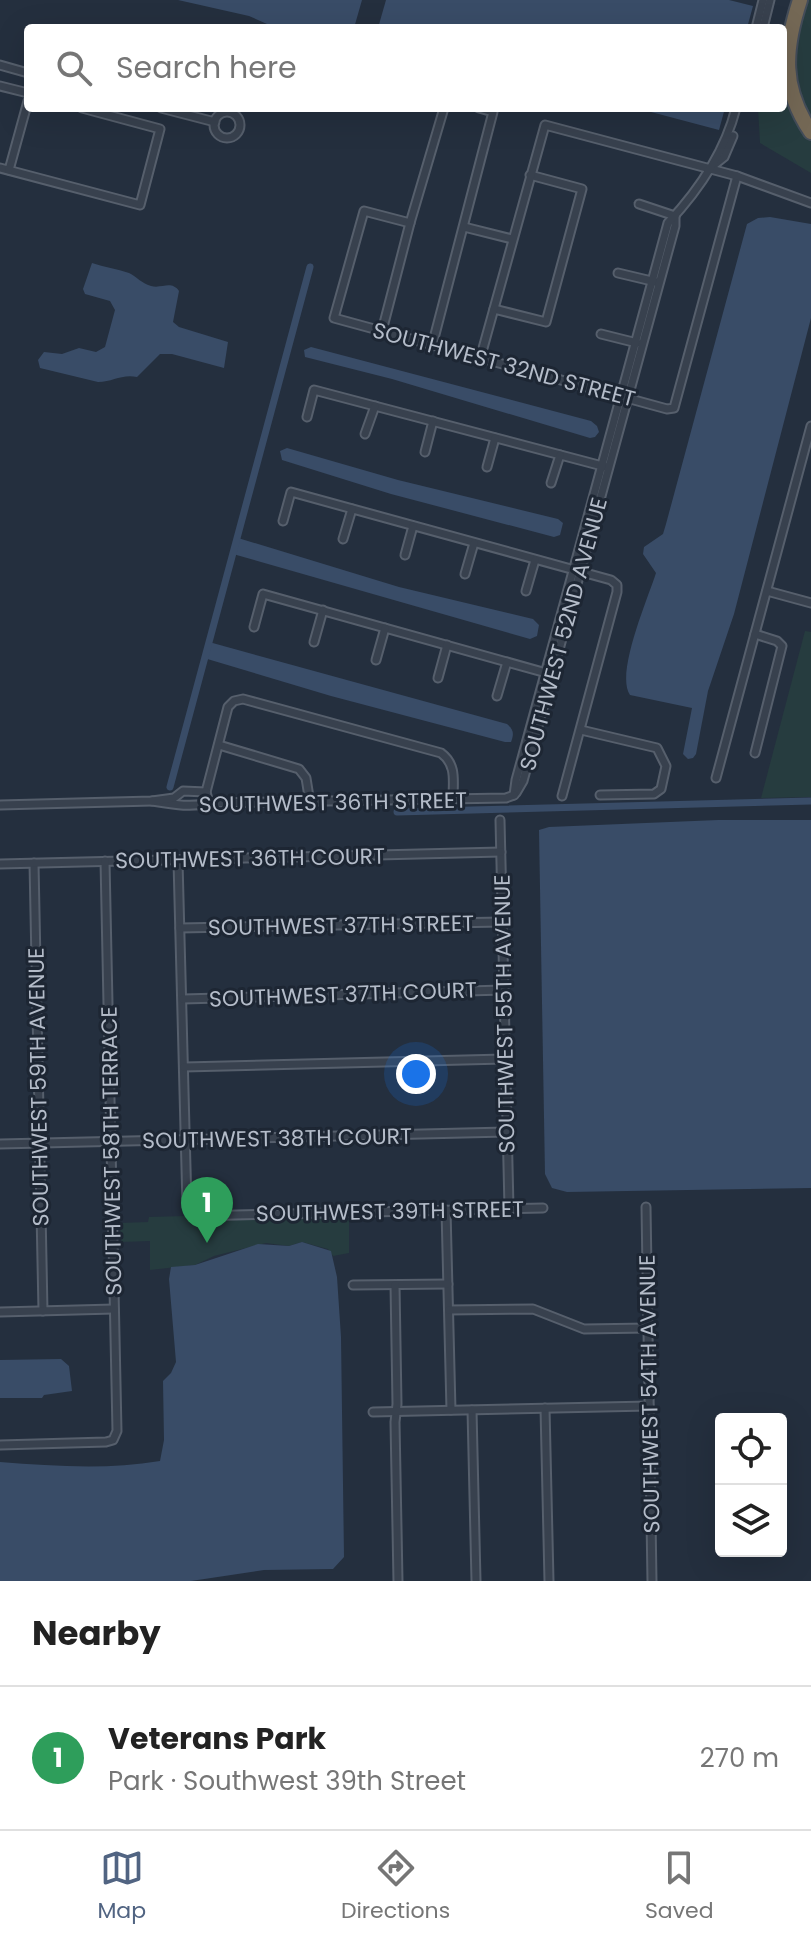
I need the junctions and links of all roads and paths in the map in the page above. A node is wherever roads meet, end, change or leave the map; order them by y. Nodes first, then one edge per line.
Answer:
1 (763, 0) edge
2 (770, 0) edge
3 (800, 0) edge
4 (757, 24) edge
5 (764, 24) edge
6 (0, 65) edge
7 (24, 72) edge
8 (0, 86) edge
9 (24, 92) edge
10 (24, 112) edge
11 (97, 112) edge
12 (176, 112) edge
13 (443, 112) edge
14 (493, 112) edge
15 (736, 112) edge
16 (737, 112) edge
17 (215, 122) dead end
18 (811, 132) edge
19 (4, 169) edge
20 (709, 169) junction
21 (530, 175) junction
22 (737, 176) junction
23 (811, 203) edge
24 (639, 204) dead end
25 (675, 216) junction
26 (410, 223) junction
27 (464, 227) junction
28 (512, 239) junction
29 (618, 273) dead end
30 (655, 282) junction
31 (494, 309) junction
32 (382, 331) junction
33 (601, 334) dead end
34 (638, 344) junction
35 (432, 346) junction
36 (480, 359) junction
37 (624, 397) junction
38 (375, 406) junction
39 (307, 417) dead end
40 (433, 421) junction
41 (811, 426) edge
42 (365, 434) dead end
43 (495, 438) junction
44 (425, 452) dead end
45 (560, 455) junction
46 (487, 467) dead end
47 (605, 467) junction
48 (551, 483) dead end
49 (352, 509) junction
50 (283, 521) dead end
51 (413, 526) junction
52 (343, 539) dead end
53 (474, 543) junction
54 (405, 555) dead end
55 (535, 560) junction
56 (576, 571) junction
57 (465, 574) dead end
58 (526, 591) dead end
59 (767, 591) junction
60 (811, 603) edge
61 (323, 610) junction
62 (254, 627) dead end
63 (385, 628) junction
64 (755, 634) junction
65 (314, 642) dead end
66 (447, 645) junction
67 (376, 660) dead end
68 (507, 662) junction
69 (549, 673) junction
70 (438, 678) dead end
71 (497, 696) dead end
72 (581, 730) junction
73 (219, 745) junction
74 (755, 753) dead end
75 (716, 778) dead end
76 (197, 791) junction
77 (206, 792) junction
78 (514, 795) joint
79 (600, 795) dead end
80 (562, 796) dead end
81 (453, 799) junction
82 (152, 801) junction
83 (209, 803) junction
84 (310, 803) junction
85 (187, 804) junction
86 (0, 805) edge
87 (500, 820) dead end
88 (501, 852) junction
89 (105, 861) junction
90 (178, 861) junction
91 (34, 863) junction
92 (0, 864) edge
93 (502, 922) junction
94 (180, 928) junction
95 (503, 990) junction
96 (183, 999) junction
97 (504, 1059) junction
98 (184, 1067) junction
99 (506, 1132) junction
100 (111, 1142) junction
101 (185, 1142) junction
102 (0, 1144) edge
103 (39, 1144) junction
104 (646, 1207) dead end
105 (509, 1208) junction
106 (543, 1208) dead end
107 (446, 1210) junction
108 (448, 1284) junction
109 (353, 1285) dead end
110 (395, 1285) junction
111 (114, 1309) junction
112 (449, 1310) junction
113 (43, 1311) junction
114 (0, 1312) edge
115 (647, 1328) junction
116 (649, 1406) junction
117 (545, 1408) junction
118 (451, 1410) junction
119 (472, 1410) junction
120 (396, 1411) junction
121 (373, 1412) dead end
122 (0, 1445) edge
123 (398, 1581) edge
124 (476, 1581) edge
125 (549, 1581) edge
126 (652, 1581) edge

1 - 4 street
2 - 5 street
3 - 18 highway
6 - 7 street
8 - 9 street
10 - 19 street
11 - 19 street
12 - 17 street
13 - 26 street
14 - 27 street
15 - 20 street
16 - 20 street
20 - 21 street
20 - 22 street
20 - 25 street, SOUTHWEST 52ND AVENUE
21 - 28 street
21 - 31 street
22 - 23 street
22 - 37 street, SOUTHWEST 32ND STREET
24 - 25 street
25 - 30 street, SOUTHWEST 52ND AVENUE
26 - 32 street
26 - 32 street, SOUTHWEST 32ND STREET
27 - 28 street
27 - 35 street
28 - 31 street
29 - 30 street
30 - 34 street, SOUTHWEST 52ND AVENUE
31 - 36 street
32 - 35 street, SOUTHWEST 32ND STREET
33 - 34 street
34 - 37 street, SOUTHWEST 52ND AVENUE
35 - 36 street, SOUTHWEST 32ND STREET
36 - 37 street, SOUTHWEST 32ND STREET
37 - 47 street, SOUTHWEST 52ND AVENUE
38 - 39 street
38 - 40 street
38 - 42 street
40 - 43 street
40 - 44 street
41 - 59 street
43 - 45 street
43 - 46 street
45 - 47 street
45 - 48 street
47 - 56 street, SOUTHWEST 52ND AVENUE
49 - 50 street
49 - 51 street
49 - 52 street
51 - 53 street
51 - 54 street
53 - 55 street
53 - 57 street
55 - 56 street
55 - 58 street
56 - 69 street, SOUTHWEST 52ND AVENUE
56 - 72 street
59 - 60 street
59 - 64 street
61 - 62 street
61 - 63 street
61 - 65 street
63 - 66 street
63 - 67 street
64 - 74 street
64 - 75 street
66 - 68 street
66 - 70 street
68 - 69 street
68 - 71 street
69 - 78 street, SOUTHWEST 52ND AVENUE
72 - 79 street
72 - 80 street
73 - 77 street
73 - 81 street
73 - 84 street
76 - 77 street, SOUTHWEST 36TH STREET
76 - 82 street, SOUTHWEST 36TH STREET
76 - 85 street
77 - 83 street
78 - 81 street, SOUTHWEST 36TH STREET
81 - 84 street, SOUTHWEST 36TH STREET
82 - 85 street, SOUTHWEST 36TH STREET
82 - 86 street, SOUTHWEST 36TH STREET
83 - 84 street, SOUTHWEST 36TH STREET
83 - 85 street, SOUTHWEST 36TH STREET
87 - 88 street, SOUTHWEST 55TH AVENUE
88 - 90 street, SOUTHWEST 36TH COURT
88 - 93 street, SOUTHWEST 55TH AVENUE
89 - 90 street, SOUTHWEST 36TH COURT
89 - 91 street, SOUTHWEST 36TH COURT
89 - 100 street, SOUTHWEST 58TH TERRACE
90 - 94 street
91 - 92 street, SOUTHWEST 36TH COURT
91 - 103 street, SOUTHWEST 59TH AVENUE
93 - 94 street, SOUTHWEST 37TH STREET
93 - 95 street, SOUTHWEST 55TH AVENUE
94 - 96 street
95 - 96 street, SOUTHWEST 37TH COURT
95 - 97 street, SOUTHWEST 55TH AVENUE
96 - 98 street
97 - 98 street
97 - 99 street, SOUTHWEST 55TH AVENUE
98 - 101 street
99 - 101 street, SOUTHWEST 38TH COURT
99 - 105 street, SOUTHWEST 55TH AVENUE
100 - 101 street, SOUTHWEST 38TH COURT
100 - 103 street, SOUTHWEST 38TH COURT
100 - 111 street, SOUTHWEST 58TH TERRACE
101 - 107 street, SOUTHWEST 39TH STREET
102 - 103 street, SOUTHWEST 38TH COURT
103 - 113 street, SOUTHWEST 59TH AVENUE
104 - 115 street, SOUTHWEST 54TH AVENUE
105 - 106 street, SOUTHWEST 39TH STREET
105 - 107 street, SOUTHWEST 39TH STREET
107 - 108 street
108 - 110 street
108 - 112 street
109 - 110 street
110 - 120 street
111 - 113 street
111 - 122 street, SOUTHWEST 58TH TERRACE
112 - 115 street
112 - 118 street
113 - 114 street
115 - 116 street, SOUTHWEST 54TH AVENUE
116 - 117 street
116 - 126 street, SOUTHWEST 54TH AVENUE
117 - 119 street
117 - 125 street
118 - 119 street
118 - 120 street
119 - 124 street
120 - 121 street
120 - 123 street

